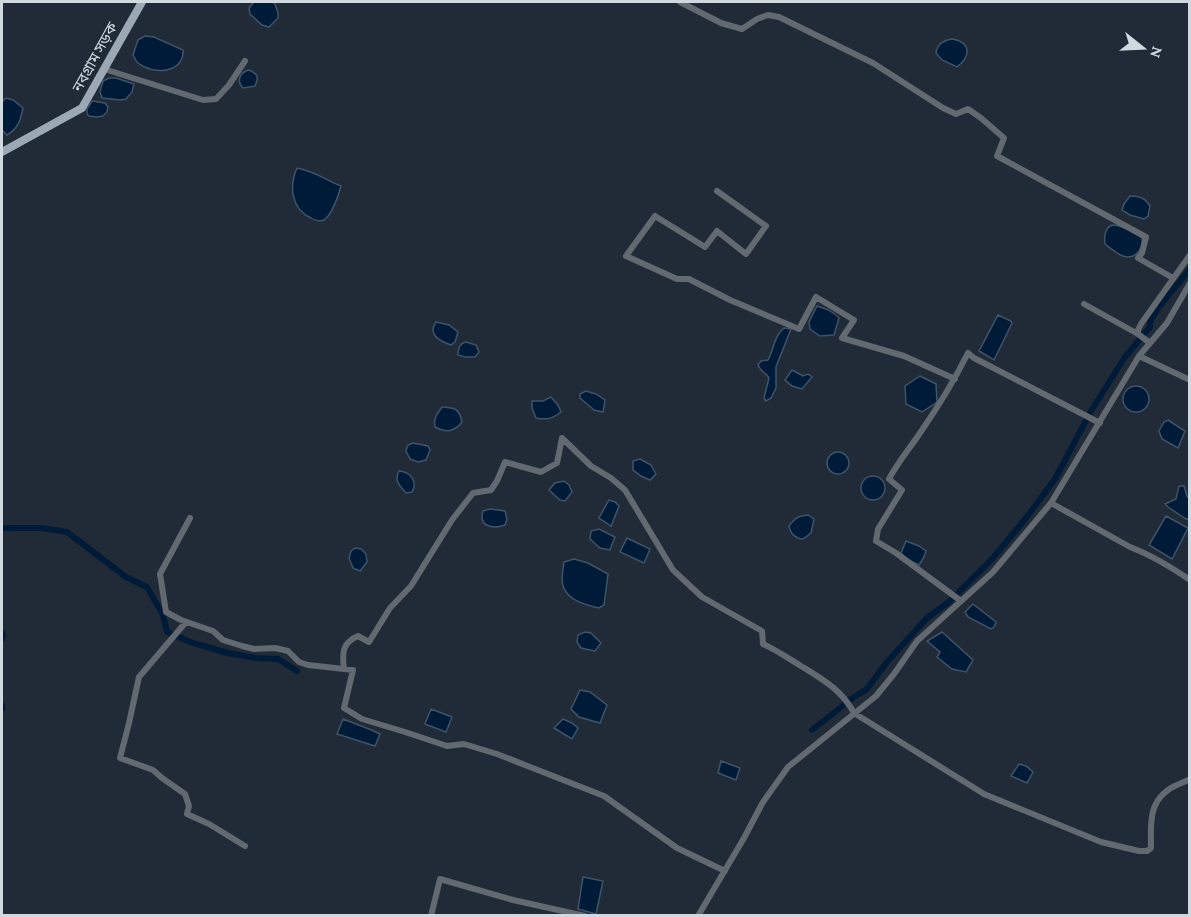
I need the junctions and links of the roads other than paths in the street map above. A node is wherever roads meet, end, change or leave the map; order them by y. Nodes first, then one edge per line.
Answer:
1 (142, 2) edge
2 (680, 2) edge
3 (245, 61) dead end
4 (104, 69) junction
5 (2, 152) edge
6 (717, 191) dead end
7 (1190, 255) edge
8 (1173, 278) junction
9 (1190, 283) edge
10 (1084, 304) dead end
11 (1138, 334) junction
12 (1149, 342) junction
13 (1139, 356) junction
14 (955, 379) junction
15 (1190, 380) edge
16 (1100, 423) junction
17 (1051, 503) junction
18 (190, 518) dead end
19 (1190, 580) edge
20 (960, 601) junction
21 (186, 622) junction
22 (344, 669) junction
23 (854, 713) junction
24 (1190, 779) edge
25 (245, 846) dead end
26 (724, 871) junction
27 (431, 915) edge
28 (585, 915) edge
29 (698, 915) edge

1 - 4 main road, নবগ্রাম সড়ক
2 - 8 street
3 - 4 street
4 - 5 main road, নবগ্রাম সড়ক
6 - 14 street
7 - 8 street
8 - 11 street
9 - 12 street
10 - 11 street
11 - 12 street
12 - 13 street
13 - 15 street
13 - 16 street
14 - 16 street
14 - 20 street
16 - 17 street
17 - 19 street
17 - 20 street
18 - 21 street
20 - 23 street
21 - 22 street
21 - 25 street
22 - 23 street
22 - 26 street
23 - 24 street
23 - 26 street
26 - 29 street
27 - 28 street

